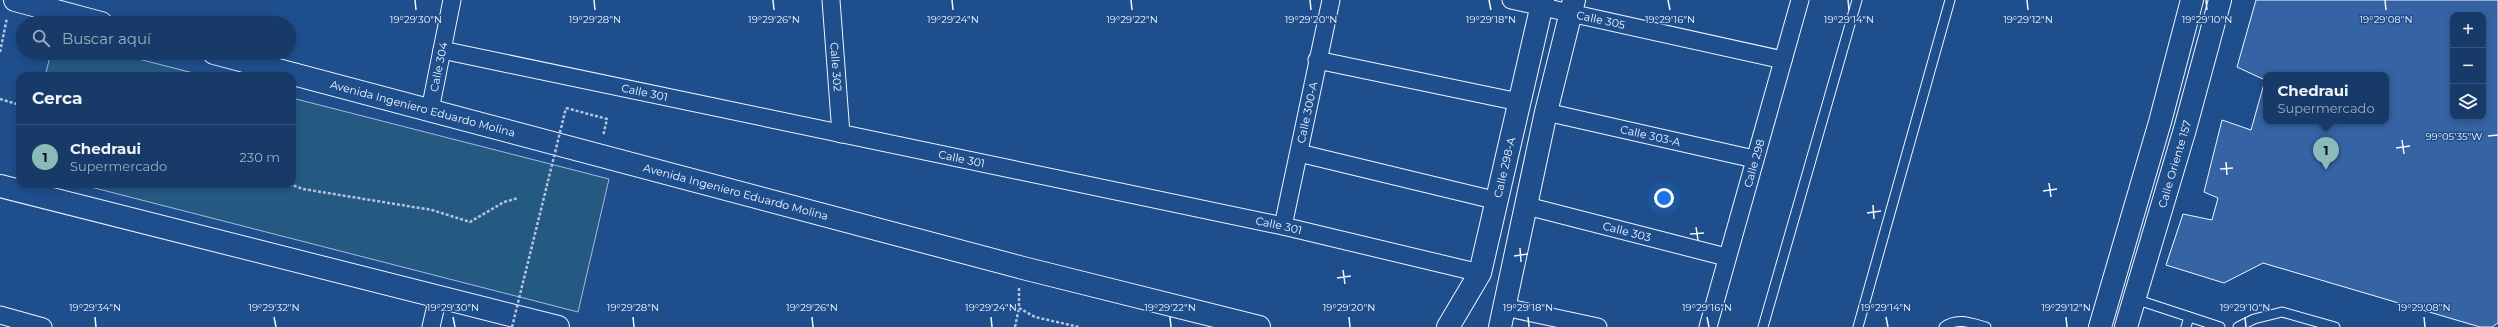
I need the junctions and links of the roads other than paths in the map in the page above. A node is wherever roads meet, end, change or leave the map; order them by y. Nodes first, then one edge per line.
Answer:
1 (452, 0) edge
2 (831, 0) edge
3 (1331, 0) edge
4 (1511, 0) edge
5 (1800, 0) edge
6 (1857, 0) edge
7 (1950, 0) edge
8 (2192, 0) edge
9 (2220, 0) edge
10 (1542, 3) edge
11 (12, 7) edge
12 (1572, 7) edge
13 (62, 16) edge
14 (442, 50) junction
15 (241, 60) edge
16 (1317, 60) junction
17 (1783, 60) junction
18 (286, 72) edge
19 (296, 75) edge
20 (1519, 102) junction
21 (430, 110) junction
22 (1546, 112) junction
23 (2160, 122) junction
24 (2185, 129) junction
25 (841, 134) junction
26 (1299, 153) junction
27 (1754, 159) junction
28 (0, 186) edge
29 (1498, 201) junction
30 (1527, 206) junction
31 (1283, 226) junction
32 (1726, 257) junction
33 (1480, 272) junction
34 (438, 297) junction
35 (2135, 299) junction
36 (0, 315) edge
37 (1502, 317) edge
38 (2189, 317) junction
39 (43, 327) edge
40 (431, 327) edge
41 (558, 327) edge
42 (1259, 327) edge
43 (1448, 327) edge
44 (1598, 327) edge
45 (1708, 327) edge
46 (1763, 327) edge
47 (1858, 327) edge
48 (1944, 327) edge
49 (1986, 327) edge
50 (2100, 327) edge
51 (2126, 327) edge
52 (2186, 327) edge
53 (2220, 327) edge
54 (2238, 327) edge
55 (2335, 327) edge

1 - 14 street, Calle 304
2 - 25 street, Calle 302
3 - 16 street, Calle 300-A
4 - 10 street, Calle 305
5 - 17 street, Calle 298
6 - 46 lane
7 - 47 lane
8 - 23 main road
9 - 24 main road, Calle Oriente 157
10 - 12 street, Calle 305
10 - 20 main road, Calle 298-A
11 - 13 main road
12 - 17 street, Calle 305
12 - 22 main road
14 - 21 street, Calle 304
14 - 25 street, Calle 301
15 - 18 main road, Avenida Ingeniero Eduardo Molina
16 - 20 street
16 - 26 street, Calle 300-A
17 - 27 street, Calle 298
19 - 21 main road, Avenida Ingeniero Eduardo Molina
20 - 29 main road, Calle 298-A
21 - 42 main road, Avenida Ingeniero Eduardo Molina
22 - 27 street, Calle 303-A
22 - 30 main road
23 - 24 main road
23 - 50 main road
24 - 35 main road, Calle Oriente 157
25 - 31 street, Calle 301
26 - 29 street
26 - 31 street, Calle 300-A
27 - 32 street, Calle 298
28 - 34 main road
29 - 33 main road, Calle 298-A
30 - 32 street, Calle 303
30 - 37 main road
31 - 33 street, Calle 301
32 - 45 street, Calle 298
33 - 43 main road, Calle 298-A
34 - 40 street
34 - 41 main road
35 - 38 lane
35 - 51 main road, Calle Oriente 157
36 - 39 street
37 - 44 street
38 - 52 lane
38 - 53 lane
48 - 49 lane
54 - 55 lane

